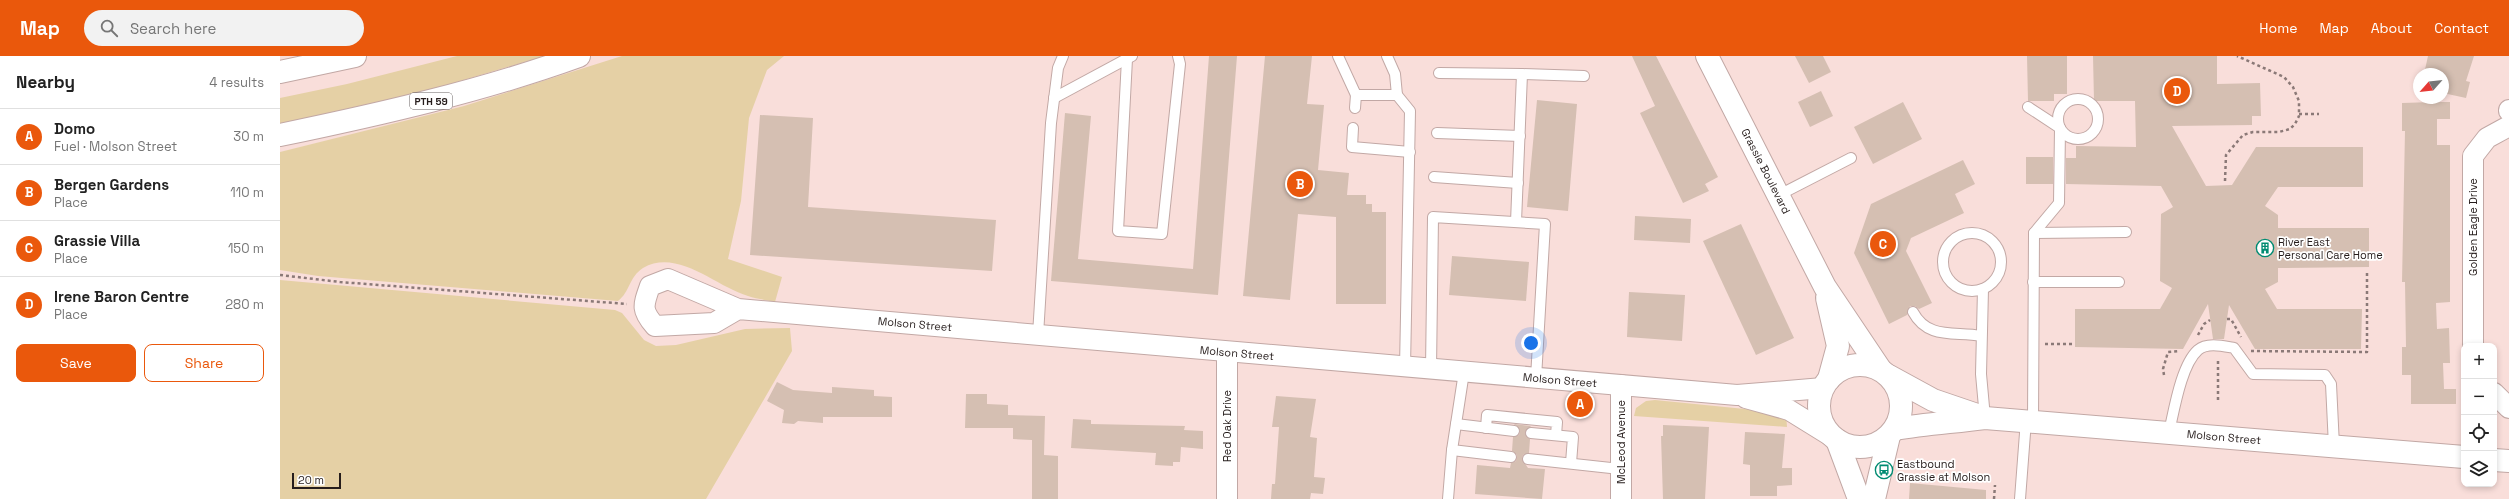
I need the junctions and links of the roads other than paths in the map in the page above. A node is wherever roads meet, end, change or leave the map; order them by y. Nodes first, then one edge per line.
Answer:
1 (355, 56) edge
2 (579, 56) edge
3 (1063, 56) edge
4 (1178, 56) edge
5 (1338, 56) edge
6 (1387, 56) edge
7 (1707, 56) edge
8 (1130, 57) edge
9 (280, 72) edge
10 (1440, 73) dead end
11 (1522, 74) junction
12 (1584, 76) dead end
13 (1356, 95) junction
14 (1397, 95) junction
15 (1054, 98) junction
16 (2028, 107) dead end
17 (1355, 108) dead end
18 (2509, 126) edge
19 (1353, 128) dead end
20 (1437, 133) dead end
21 (280, 135) edge
22 (1520, 136) junction
23 (1410, 152) junction
24 (1851, 158) dead end
25 (1434, 177) dead end
26 (1518, 183) junction
27 (1779, 195) junction
28 (1516, 222) junction
29 (2126, 232) dead end
30 (2034, 233) junction
31 (2033, 282) junction
32 (2119, 282) dead end
33 (1825, 287) junction
34 (1983, 289) junction
35 (738, 309) junction
36 (1913, 312) dead end
37 (1038, 335) junction
38 (1981, 336) junction
39 (2473, 343) edge
40 (1226, 352) junction
41 (1405, 367) junction
42 (1431, 369) junction
43 (1464, 372) junction
44 (1884, 372) junction
45 (1536, 378) junction
46 (1826, 383) junction
47 (1621, 385) junction
48 (1737, 395) junction
49 (2497, 396) edge
50 (2509, 408) edge
51 (1985, 418) junction
52 (2029, 421) junction
53 (1456, 424) junction
54 (1486, 428) junction
55 (1514, 431) dead end
56 (2169, 432) junction
57 (1531, 433) dead end
58 (1892, 433) junction
59 (1556, 435) junction
60 (1834, 438) junction
61 (2334, 446) junction
62 (1452, 450) junction
63 (1512, 457) dead end
64 (2461, 457) edge
65 (1528, 459) dead end
66 (2497, 460) edge
67 (2509, 461) edge
68 (1571, 463) junction
69 (1620, 469) junction
70 (1227, 499) edge
71 (1448, 499) edge
72 (1621, 499) edge
73 (1859, 499) edge
74 (1874, 499) edge
75 (2020, 499) edge

1 - 9 street
2 - 21 street, PTH 59
3 - 15 lane
4 - 8 lane
5 - 13 lane
6 - 14 lane
7 - 27 street, Grassie Boulevard
8 - 15 lane
10 - 11 lane
11 - 12 lane
11 - 22 lane
13 - 14 lane
13 - 17 lane
14 - 23 lane
15 - 37 lane
16 - 30 lane
18 - 39 street, Golden Eagle Drive
19 - 23 lane
20 - 22 lane
22 - 26 lane
23 - 41 lane
24 - 27 lane
25 - 26 lane
26 - 28 lane
27 - 33 street, Grassie Boulevard
28 - 42 lane
28 - 45 lane
29 - 30 lane
30 - 31 lane
31 - 32 lane
31 - 52 lane
33 - 44 street, Grassie Boulevard
33 - 46 street, Grassie Boulevard
34 - 34 lane
34 - 38 lane
35 - 35 street, Molson Street
35 - 37 street, Molson Street
36 - 38 lane
37 - 40 street, Molson Street
38 - 51 lane
40 - 41 street, Molson Street
40 - 70 street, Red Oak Drive
41 - 42 street, Molson Street
42 - 43 street, Molson Street
43 - 45 street, Molson Street
43 - 53 lane
44 - 46 street
44 - 51 street, Molson Street
44 - 58 street
45 - 47 street, Molson Street
46 - 48 street, Molson Street
46 - 60 street
47 - 48 street, Molson Street
47 - 69 street, McLeod Avenue
48 - 60 street, Molson Street
49 - 50 street
51 - 52 street, Molson Street
51 - 58 street, Molson Street
52 - 56 street, Molson Street
52 - 75 lane
53 - 54 lane
53 - 62 lane
54 - 55 lane
54 - 59 lane
56 - 61 street, Molson Street
56 - 61 lane
57 - 59 lane
58 - 60 street
58 - 74 street
59 - 68 lane
60 - 73 street
61 - 64 street, Molson Street
62 - 63 lane
62 - 71 lane
65 - 68 lane
66 - 67 street
68 - 69 lane
69 - 72 street, McLeod Avenue

